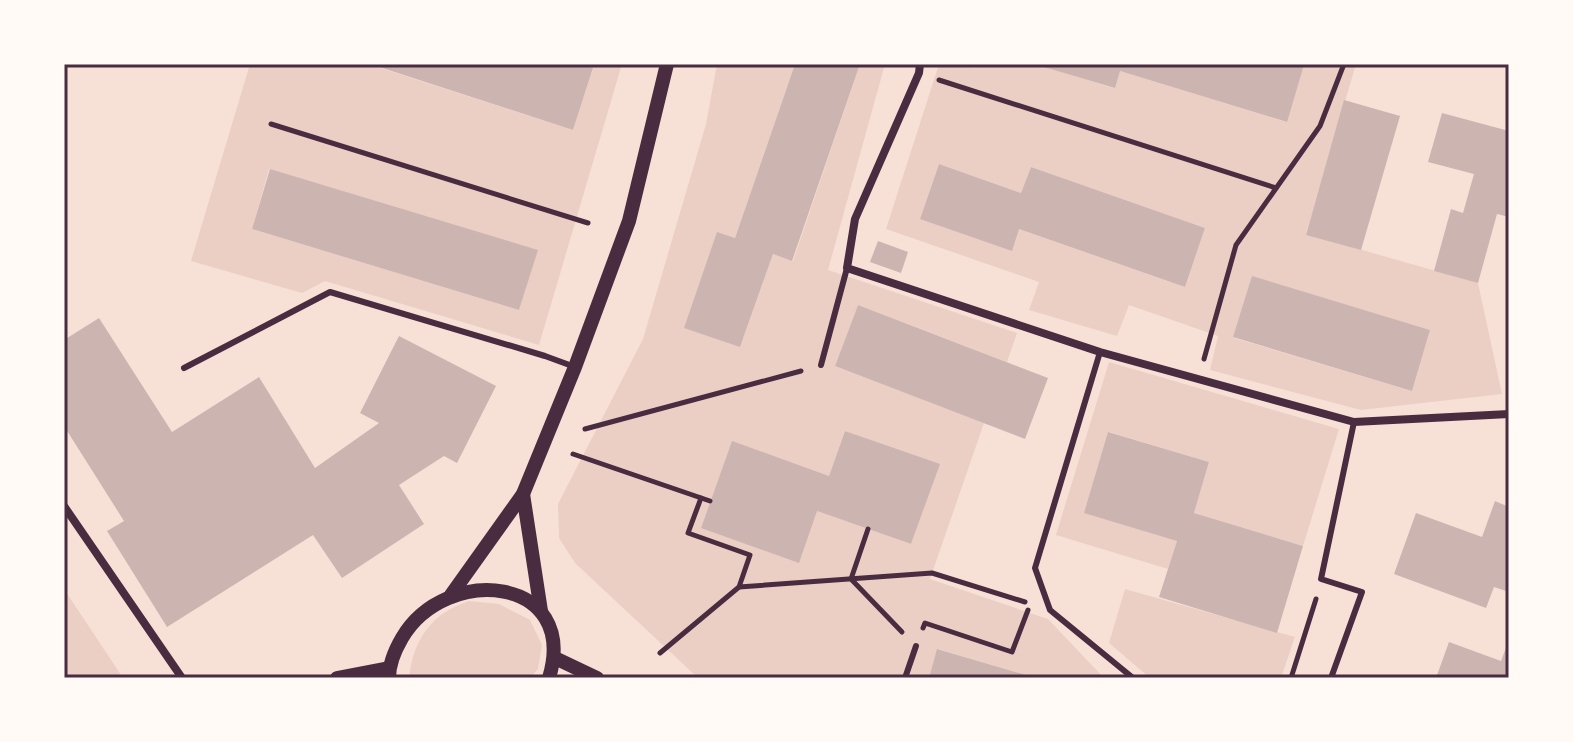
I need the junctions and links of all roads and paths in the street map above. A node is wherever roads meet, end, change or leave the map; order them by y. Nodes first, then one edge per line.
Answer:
1 (667, 64) edge
2 (1344, 64) edge
3 (920, 69) edge
4 (271, 124) dead end
5 (1276, 188) junction
6 (588, 223) dead end
7 (847, 268) junction
8 (1100, 352) junction
9 (821, 365) joint
10 (575, 367) junction
11 (184, 368) dead end
12 (1199, 377) junction
13 (1509, 414) edge
14 (1354, 422) junction
15 (585, 429) dead end
16 (573, 454) dead end
17 (523, 494) junction
18 (701, 498) junction
19 (710, 501) dead end
20 (64, 506) edge
21 (868, 529) dead end
22 (851, 579) junction
23 (1321, 579) junction
24 (739, 587) junction
25 (451, 595) junction
26 (541, 611) junction
27 (916, 646) junction
28 (660, 653) dead end
29 (555, 658) junction
30 (389, 673) edge
31 (182, 678) edge
32 (337, 678) edge
33 (549, 678) edge
34 (597, 678) edge
35 (905, 678) edge
36 (1133, 678) edge
37 (1291, 678) edge
38 (1331, 678) edge

1 - 10 street
2 - 5 path
3 - 5 path
3 - 7 street
4 - 6 path
5 - 12 path
7 - 8 street
7 - 9 lane
8 - 12 street
8 - 36 lane
9 - 15 path
10 - 11 lane
10 - 17 street
12 - 14 street
13 - 14 street
14 - 23 lane
16 - 18 path
17 - 25 street
17 - 26 street
18 - 19 path
18 - 24 path
20 - 31 street
21 - 22 path
22 - 24 path
22 - 27 path
22 - 27 path
23 - 37 path
23 - 38 lane
24 - 28 path
25 - 26 street
25 - 30 street
26 - 29 street
27 - 35 lane
29 - 33 street
29 - 34 street
30 - 32 street

